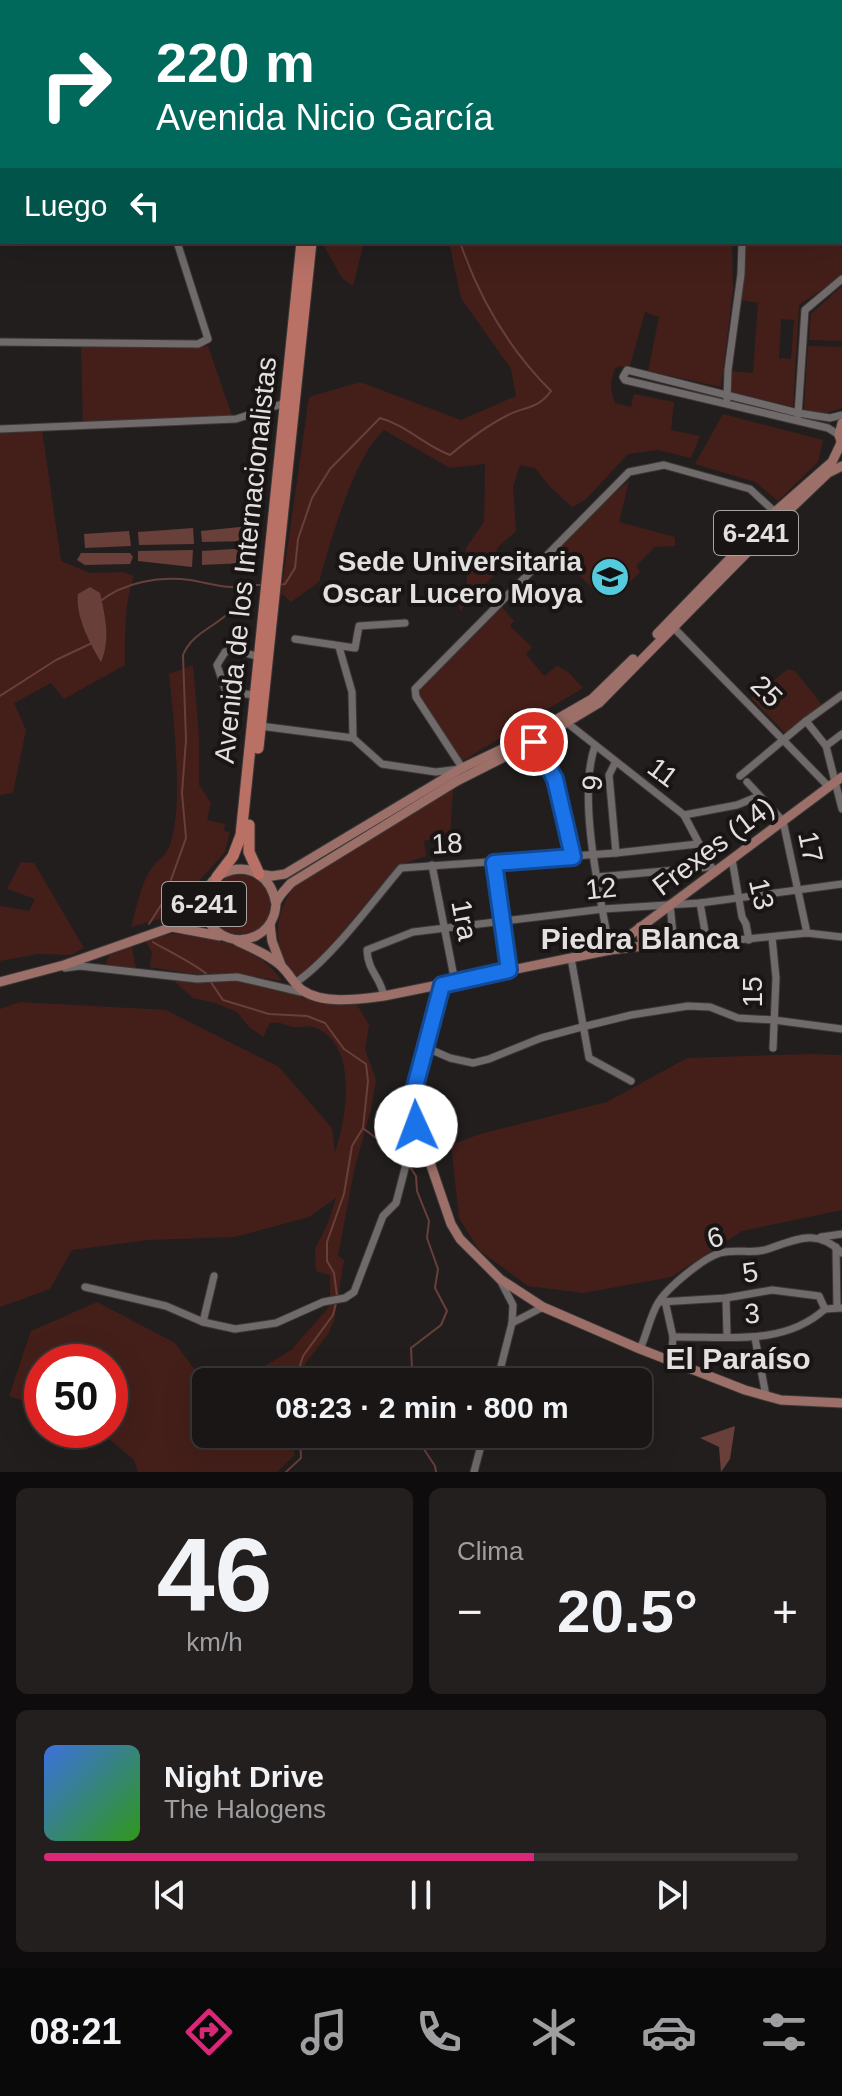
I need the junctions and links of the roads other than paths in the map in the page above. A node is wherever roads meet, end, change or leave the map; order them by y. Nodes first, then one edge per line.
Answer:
1 (178, 244) edge
2 (302, 244) edge
3 (311, 244) edge
4 (742, 244) edge
5 (842, 279) edge
6 (0, 342) edge
7 (727, 395) junction
8 (289, 401) junction
9 (726, 405) junction
10 (842, 415) edge
11 (798, 417) junction
12 (842, 423) edge
13 (0, 429) edge
14 (841, 441) edge
15 (842, 466) edge
16 (778, 515) junction
17 (270, 608) junction
18 (405, 623) dead end
19 (671, 625) junction
20 (295, 639) dead end
21 (339, 647) junction
22 (260, 657) junction
23 (256, 695) junction
24 (842, 695) edge
25 (806, 721) junction
26 (566, 722) junction
27 (257, 725) junction
28 (842, 734) edge
29 (353, 738) junction
30 (783, 739) junction
31 (534, 742) junction
32 (595, 746) junction
33 (826, 746) junction
34 (615, 763) junction
35 (462, 768) junction
36 (474, 771) junction
37 (836, 782) edge
38 (759, 796) junction
39 (842, 809) edge
40 (684, 815) junction
41 (783, 821) junction
42 (698, 844) junction
43 (616, 853) junction
44 (594, 855) junction
45 (573, 857) junction
46 (732, 859) junction
47 (494, 863) junction
48 (432, 865) junction
49 (712, 869) junction
50 (259, 874) junction
51 (217, 877) junction
52 (597, 877) junction
53 (842, 884) edge
54 (798, 889) junction
55 (206, 893) junction
56 (739, 898) junction
57 (700, 903) junction
58 (276, 904) junction
59 (670, 904) junction
60 (603, 909) junction
61 (503, 921) junction
62 (270, 924) junction
63 (172, 927) junction
64 (640, 927) junction
65 (444, 928) junction
66 (807, 933) junction
67 (227, 937) junction
68 (772, 937) junction
69 (842, 937) edge
70 (749, 940) junction
71 (707, 943) junction
72 (674, 945) junction
73 (643, 946) junction
74 (610, 950) junction
75 (571, 958) junction
76 (281, 965) junction
77 (54, 968) junction
78 (509, 970) junction
79 (0, 982) edge
80 (455, 982) junction
81 (295, 983) junction
82 (442, 985) junction
83 (424, 989) junction
84 (306, 993) junction
85 (384, 996) junction
86 (435, 1009) junction
87 (774, 1020) junction
88 (582, 1027) junction
89 (842, 1029) edge
90 (425, 1047) junction
91 (773, 1048) dead end
92 (635, 1082) dead end
93 (416, 1126) junction
94 (842, 1234) edge
95 (821, 1237) junction
96 (839, 1250) edge
97 (214, 1276) dead end
98 (500, 1279) junction
99 (85, 1287) dead end
100 (726, 1298) junction
101 (662, 1302) junction
102 (543, 1307) junction
103 (840, 1308) edge
104 (825, 1309) junction
105 (203, 1322) junction
106 (512, 1323) junction
107 (727, 1336) junction
108 (673, 1337) junction
109 (755, 1338) junction
110 (640, 1349) junction
111 (671, 1361) junction
112 (501, 1368) edge
113 (766, 1396) junction
114 (842, 1403) edge
115 (480, 1448) edge
116 (474, 1472) edge

1 - 6 street
2 - 8 highway, Avenida de los Internacionalistas
3 - 8 highway, Avenida de los Internacionalistas
4 - 7 street
5 - 11 street
7 - 9 street
7 - 9 street
7 - 11 street
8 - 13 street
8 - 17 highway, Avenida de los Internacionalistas
9 - 11 street
10 - 11 street
11 - 14 street
12 - 14 main road
14 - 16 main road, 6-241
15 - 16 main road, 6-241
16 - 19 main road, 6-241
16 - 35 street
17 - 22 highway, Avenida de los Internacionalistas
17 - 27 highway, Avenida de los Internacionalistas
18 - 21 street
19 - 26 main road, 6-241
19 - 30 street, 25
19 - 35 main road, 6-241
20 - 21 street
21 - 29 street
22 - 23 highway, Avenida de los Internacionalistas
22 - 23 street
23 - 27 highway, Avenida de los Internacionalistas
24 - 25 street
25 - 30 street
25 - 33 street
26 - 31 main road, 6-241
26 - 32 street, 11
27 - 29 street
27 - 50 highway, Avenida de los Internacionalistas
27 - 51 highway, Avenida de los Internacionalistas
28 - 33 street
29 - 35 street
30 - 37 street, 25
30 - 38 street, 17
31 - 36 main road, 6-241
31 - 45 street
32 - 34 street, 11
32 - 44 street
33 - 37 street
34 - 40 street, 11
34 - 43 street, 9
35 - 36 street
35 - 50 main road, 6-241
36 - 58 main road, 6-241
37 - 39 street
37 - 41 main road, Frexes (14)
38 - 40 street
38 - 41 street, 17
40 - 42 street, 11
41 - 46 main road, Frexes (14)
41 - 54 street, 17
42 - 43 street, 18
42 - 49 street, 11
43 - 44 street, 18
44 - 45 street, 18
44 - 52 street
45 - 47 street, 18
46 - 49 main road, Frexes (14)
46 - 56 street, 13
47 - 48 street, 18
47 - 61 street
48 - 65 street, 1ra
48 - 81 street, 18
49 - 52 street
49 - 59 main road, Frexes (14)
50 - 51 main road, 6-241
50 - 58 main road, 6-241
51 - 55 main road, 6-241
52 - 60 street
53 - 54 street, 12
54 - 56 street, 12
54 - 66 street, 17
55 - 63 main road, 6-241
55 - 67 main road, 6-241
56 - 57 street, 12
56 - 70 street, 13
57 - 59 street, 12
57 - 71 street
58 - 62 main road, 6-241
59 - 60 street, 12
59 - 64 main road, Frexes (14)
59 - 72 street
60 - 61 street, 12
60 - 74 street
61 - 65 street, 12
61 - 78 street
62 - 67 main road, 6-241
62 - 76 main road
63 - 67 main road, 6-241
63 - 77 main road, 6-241
64 - 73 main road
64 - 74 main road, Frexes (14)
65 - 80 street, 1ra
65 - 85 street, 12
66 - 68 street
66 - 69 street
67 - 76 main road
68 - 70 street
68 - 87 street, 15
70 - 71 street
71 - 72 street
72 - 73 street
73 - 74 main road
74 - 75 main road
75 - 78 main road
75 - 88 street
76 - 81 main road
77 - 79 main road, 6-241
77 - 84 street
78 - 80 main road
80 - 82 main road
81 - 84 main road
82 - 83 main road
82 - 86 main road
83 - 85 main road
83 - 86 main road
84 - 85 main road
86 - 90 main road
87 - 88 street
87 - 89 street
87 - 91 street, 15
88 - 90 street
88 - 92 street
90 - 93 main road
93 - 98 main road
93 - 105 street
94 - 95 street, 6
95 - 96 street
95 - 101 street, 6
96 - 103 street
97 - 105 street
98 - 102 main road
98 - 106 street
99 - 105 street
100 - 101 street, 5
100 - 104 street, 5
100 - 107 street
101 - 108 street
101 - 110 street, 6
102 - 106 street
102 - 110 main road
103 - 104 street
104 - 109 street, 3
106 - 112 street
107 - 108 street, 3
107 - 109 street, 3
108 - 111 street
109 - 113 street
110 - 111 main road
111 - 113 main road
113 - 114 main road
115 - 116 street

